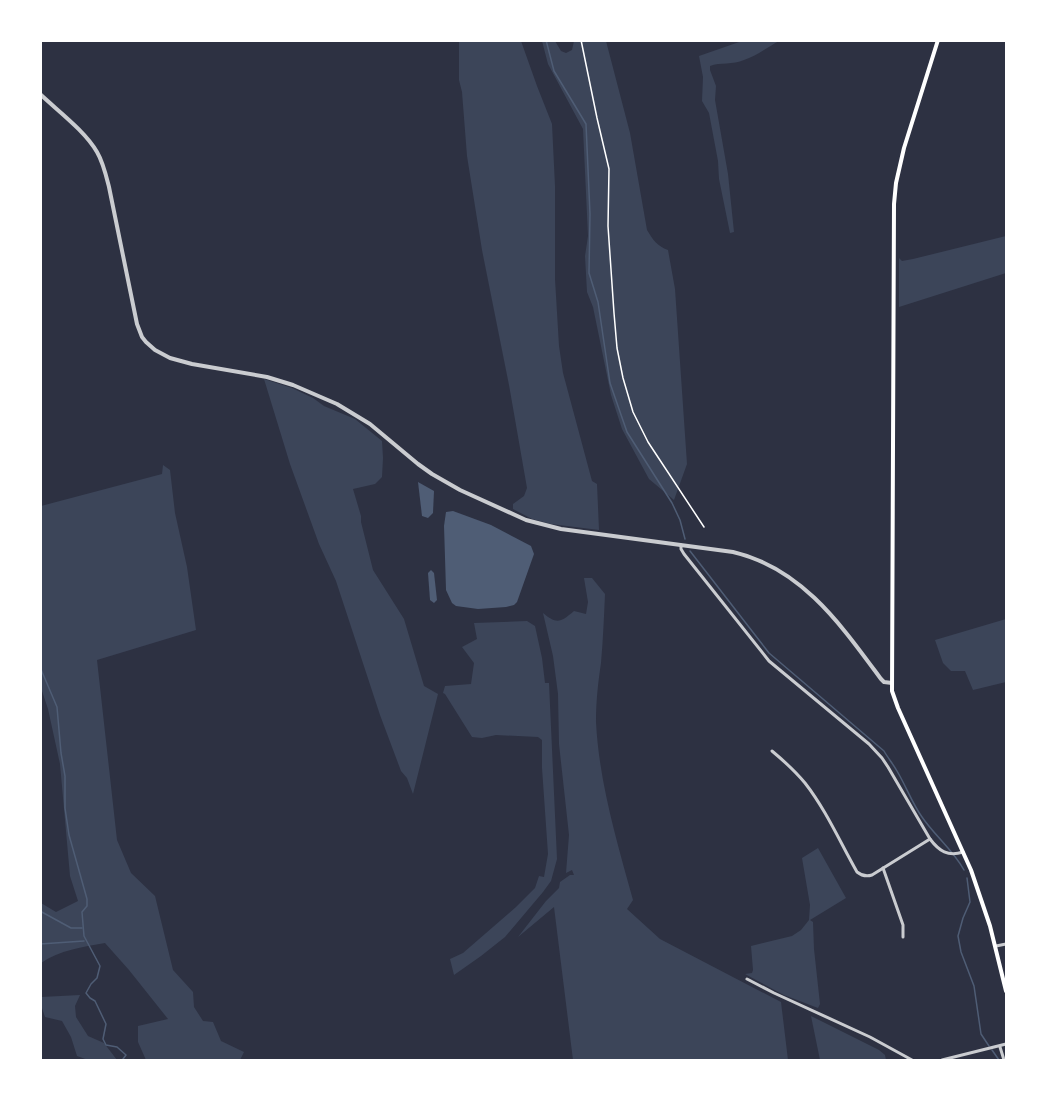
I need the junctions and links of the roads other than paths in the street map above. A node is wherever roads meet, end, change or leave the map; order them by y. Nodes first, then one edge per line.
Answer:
1 (938, 40) edge
2 (40, 94) edge
3 (681, 545) junction
4 (892, 683) junction
5 (772, 751) dead end
6 (930, 839) junction
7 (961, 853) junction
8 (883, 868) junction
9 (903, 937) dead end
10 (1006, 944) edge
11 (996, 946) junction
12 (747, 979) dead end
13 (1006, 991) edge
14 (1006, 1044) edge
15 (1000, 1047) junction
16 (912, 1060) edge
17 (942, 1060) edge
18 (1004, 1060) edge

1 - 4 main road
2 - 3 street
3 - 4 street
3 - 6 street
4 - 7 main road
5 - 8 street
6 - 7 street
6 - 8 street
7 - 11 main road
8 - 9 street
10 - 11 street
11 - 13 main road
12 - 16 street
14 - 15 street
15 - 17 street
15 - 18 street

